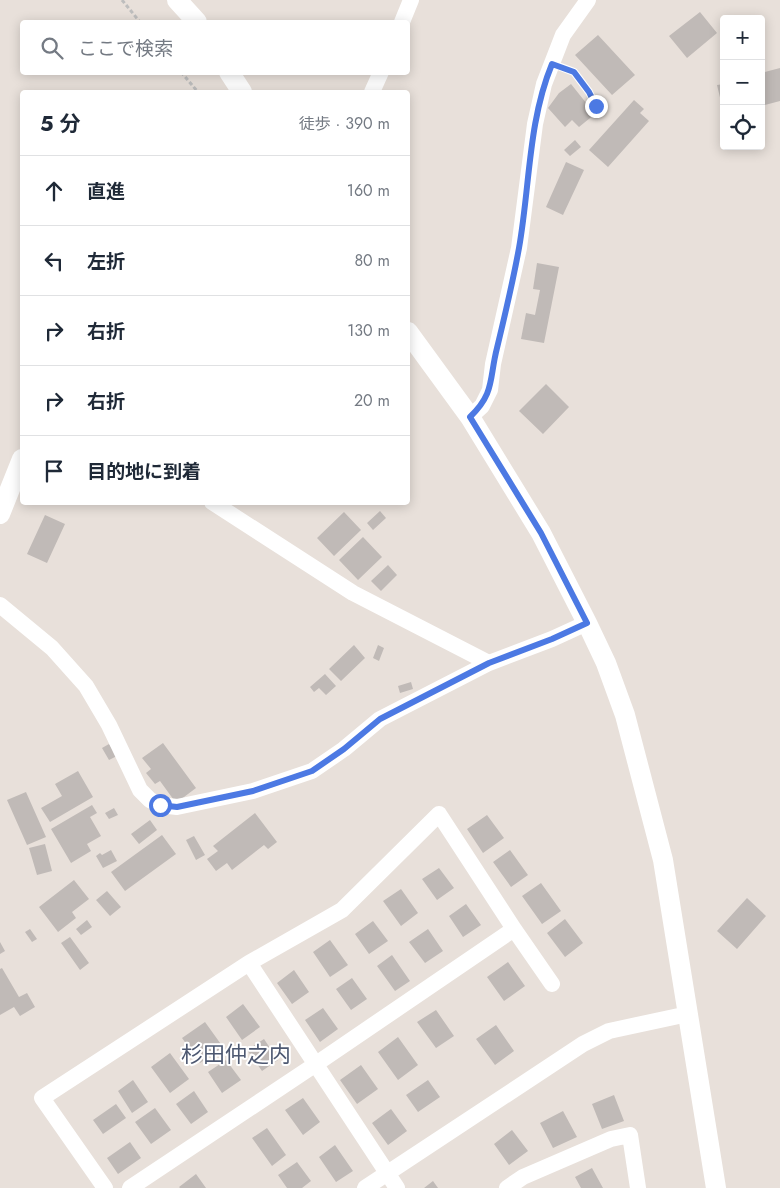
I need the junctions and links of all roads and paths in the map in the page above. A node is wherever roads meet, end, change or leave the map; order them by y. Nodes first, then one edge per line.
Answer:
1 (122, 0) edge
2 (177, 0) edge
3 (411, 0) edge
4 (588, 0) edge
5 (138, 20) edge
6 (195, 20) edge
7 (403, 20) edge
8 (552, 64) junction
9 (184, 75) edge
10 (231, 75) edge
11 (380, 75) edge
12 (196, 90) edge
13 (241, 90) edge
14 (373, 90) edge
15 (596, 106) dead end
16 (410, 335) edge
17 (470, 417) junction
18 (20, 464) edge
19 (217, 505) edge
20 (0, 514) edge
21 (0, 604) edge
22 (587, 623) junction
23 (489, 663) junction
24 (514, 929) junction
25 (249, 963) junction
26 (552, 984) dead end
27 (688, 1014) junction
28 (316, 1064) junction
29 (388, 1172) junction
30 (105, 1188) edge
31 (130, 1188) edge
32 (365, 1188) edge
33 (397, 1188) edge
34 (507, 1188) edge
35 (638, 1188) edge
36 (716, 1188) edge

1 - 5 path
2 - 6 street
3 - 7 street
4 - 8 street
8 - 15 lane
8 - 17 street
9 - 12 path
10 - 13 street
11 - 14 street
16 - 17 street
17 - 22 street
18 - 20 street
19 - 23 street
21 - 23 street
22 - 23 street
22 - 27 street
24 - 25 street
24 - 26 street
24 - 28 street
25 - 28 street
25 - 30 street
27 - 29 street
27 - 36 street
28 - 29 street
28 - 31 street
29 - 32 street
29 - 33 street
34 - 35 street

